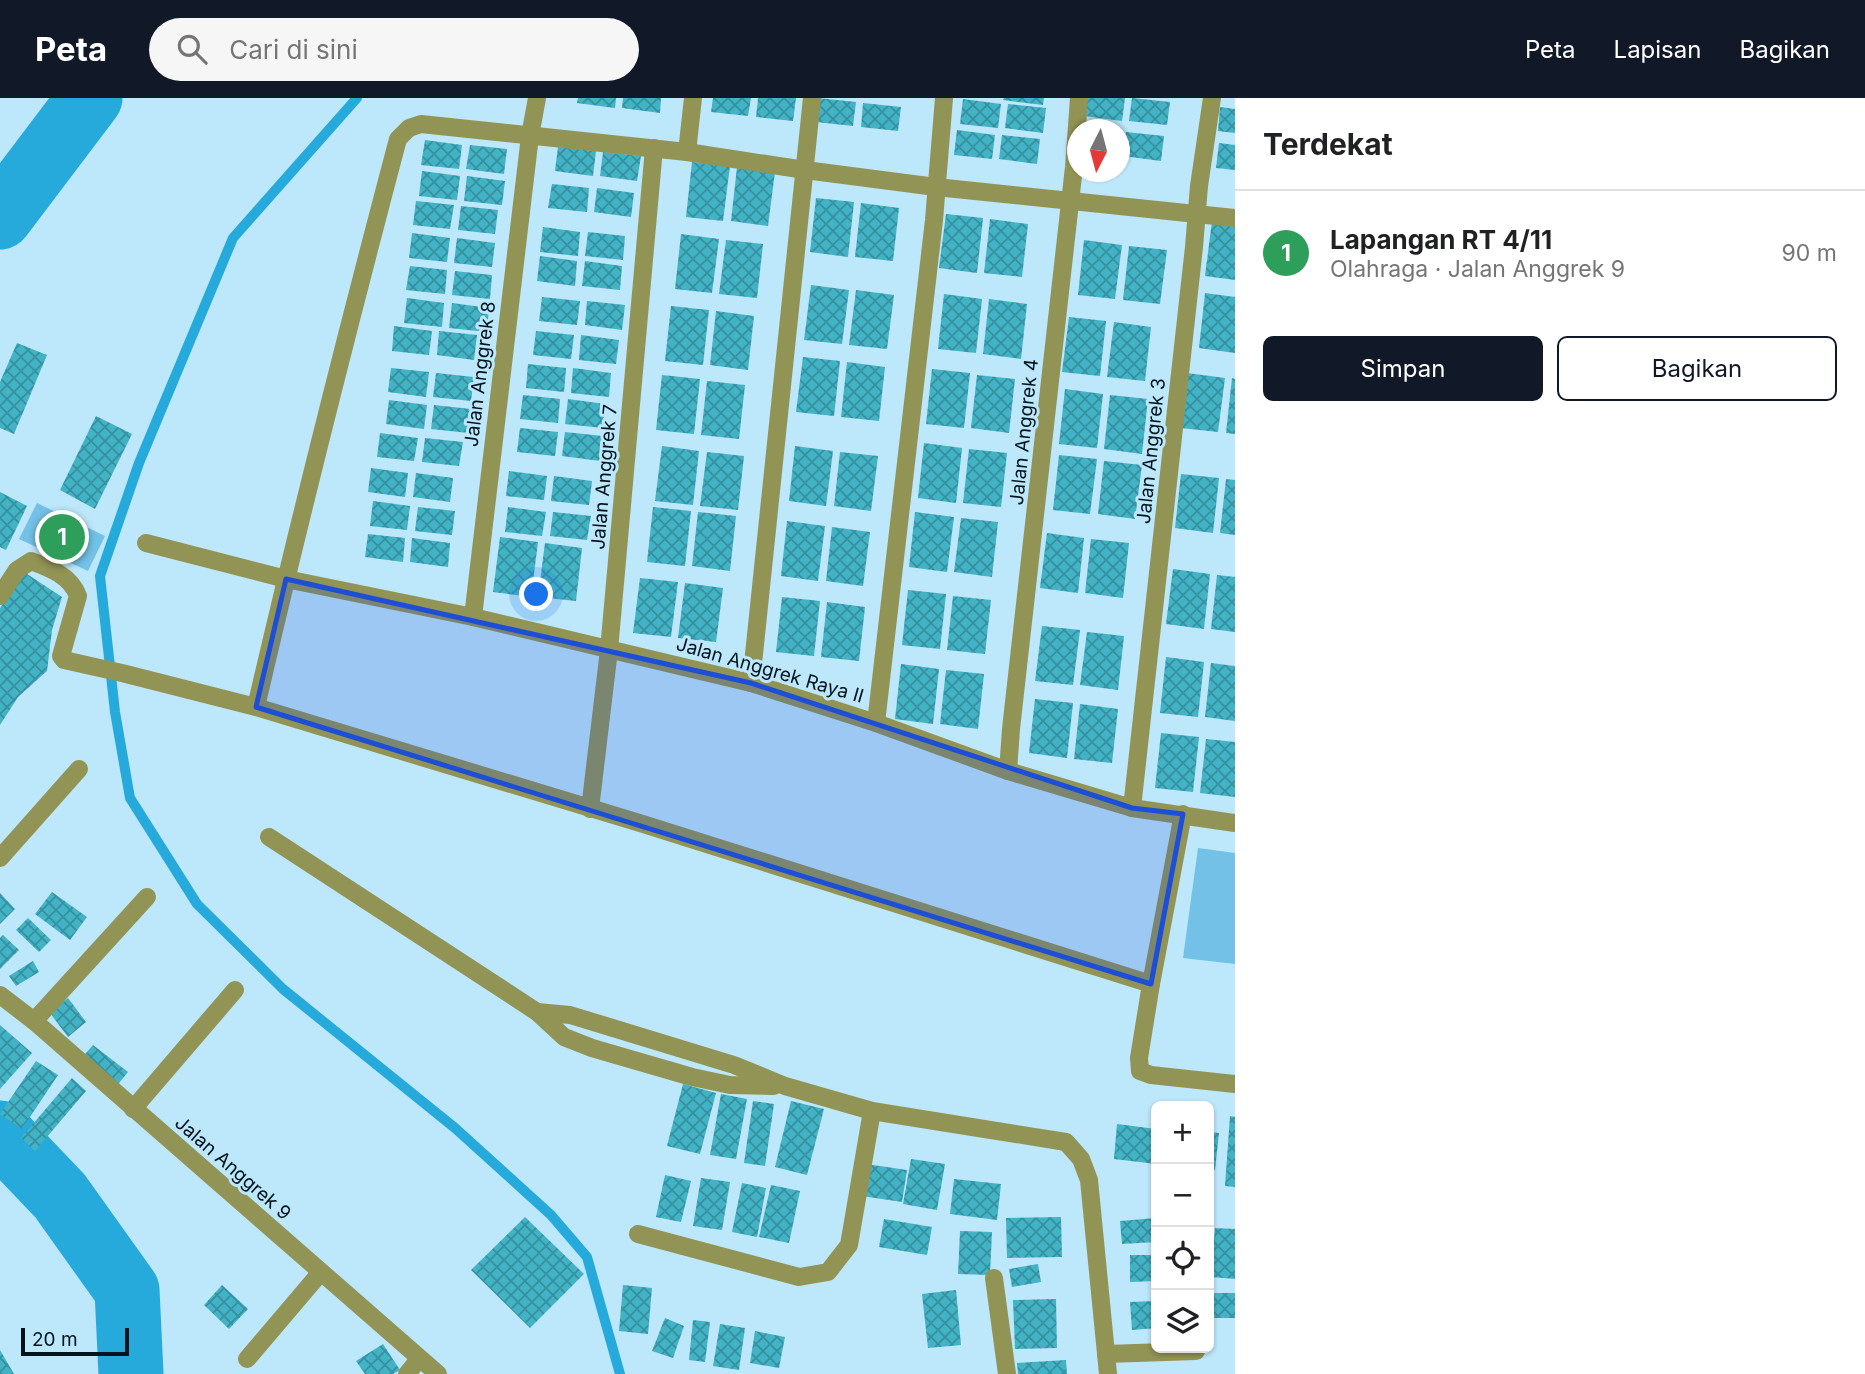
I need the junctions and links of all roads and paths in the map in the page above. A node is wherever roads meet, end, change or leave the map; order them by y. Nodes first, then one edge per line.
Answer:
1 (537, 98) edge
2 (693, 98) edge
3 (813, 98) edge
4 (944, 98) edge
5 (1079, 98) edge
6 (1212, 98) edge
7 (530, 136) junction
8 (654, 148) junction
9 (687, 152) junction
10 (805, 170) junction
11 (936, 187) junction
12 (1071, 200) junction
13 (1197, 213) junction
14 (1235, 218) edge
15 (146, 543) dead end
16 (286, 579) junction
17 (0, 596) edge
18 (473, 617) junction
19 (609, 650) junction
20 (751, 683) junction
21 (257, 707) junction
22 (876, 723) junction
23 (79, 769) dead end
24 (1008, 771) junction
25 (1132, 808) junction
26 (590, 809) junction
27 (1183, 814) junction
28 (1235, 823) edge
29 (269, 837) dead end
30 (0, 858) edge
31 (147, 897) dead end
32 (1151, 984) junction
33 (235, 990) dead end
34 (0, 995) edge
35 (537, 1012) junction
36 (34, 1021) junction
37 (1235, 1084) edge
38 (785, 1086) junction
39 (133, 1109) junction
40 (872, 1111) junction
41 (638, 1234) dead end
42 (321, 1272) junction
43 (994, 1278) dead end
44 (1151, 1352) edge
45 (1106, 1354) junction
46 (247, 1359) dead end
47 (419, 1359) junction
48 (407, 1374) edge
49 (438, 1374) edge
50 (1007, 1374) edge
51 (1108, 1374) edge

1 - 7 street, Jalan Anggrek 8
2 - 9 street
3 - 10 street
4 - 11 street
5 - 12 street, Jalan Anggrek 4
6 - 13 street, Jalan Anggrek 3
7 - 8 street
7 - 16 street
7 - 18 street, Jalan Anggrek 8
8 - 9 street
8 - 19 street, Jalan Anggrek 7
9 - 10 street
10 - 11 street
10 - 20 street
11 - 12 street
11 - 22 street
12 - 13 street
12 - 24 street, Jalan Anggrek 4
13 - 14 street
13 - 25 street, Jalan Anggrek 3
15 - 16 street, Jalan Anggrek Raya II
16 - 18 street, Jalan Anggrek Raya II
16 - 21 street
17 - 21 street
18 - 19 street, Jalan Anggrek Raya II
19 - 20 street, Jalan Anggrek Raya II
19 - 26 street, Jalan Anggrek 7
20 - 22 street, Jalan Anggrek Raya II
21 - 26 street
22 - 24 street, Jalan Anggrek Raya II
23 - 30 street
24 - 25 street, Jalan Anggrek Raya II
25 - 27 street, Jalan Anggrek Raya II
26 - 32 street
27 - 28 street, Jalan Anggrek Raya II
27 - 32 street
29 - 35 street
31 - 36 street
32 - 37 street
33 - 39 street
34 - 36 street, Jalan Anggrek 9
35 - 38 street
35 - 38 street
36 - 39 street, Jalan Anggrek 9
38 - 40 street
39 - 42 street, Jalan Anggrek 9
40 - 41 street
40 - 45 street
42 - 46 street
42 - 47 street, Jalan Anggrek 9
43 - 50 street
44 - 45 street
45 - 51 street
47 - 48 street
47 - 49 street, Jalan Anggrek 9

